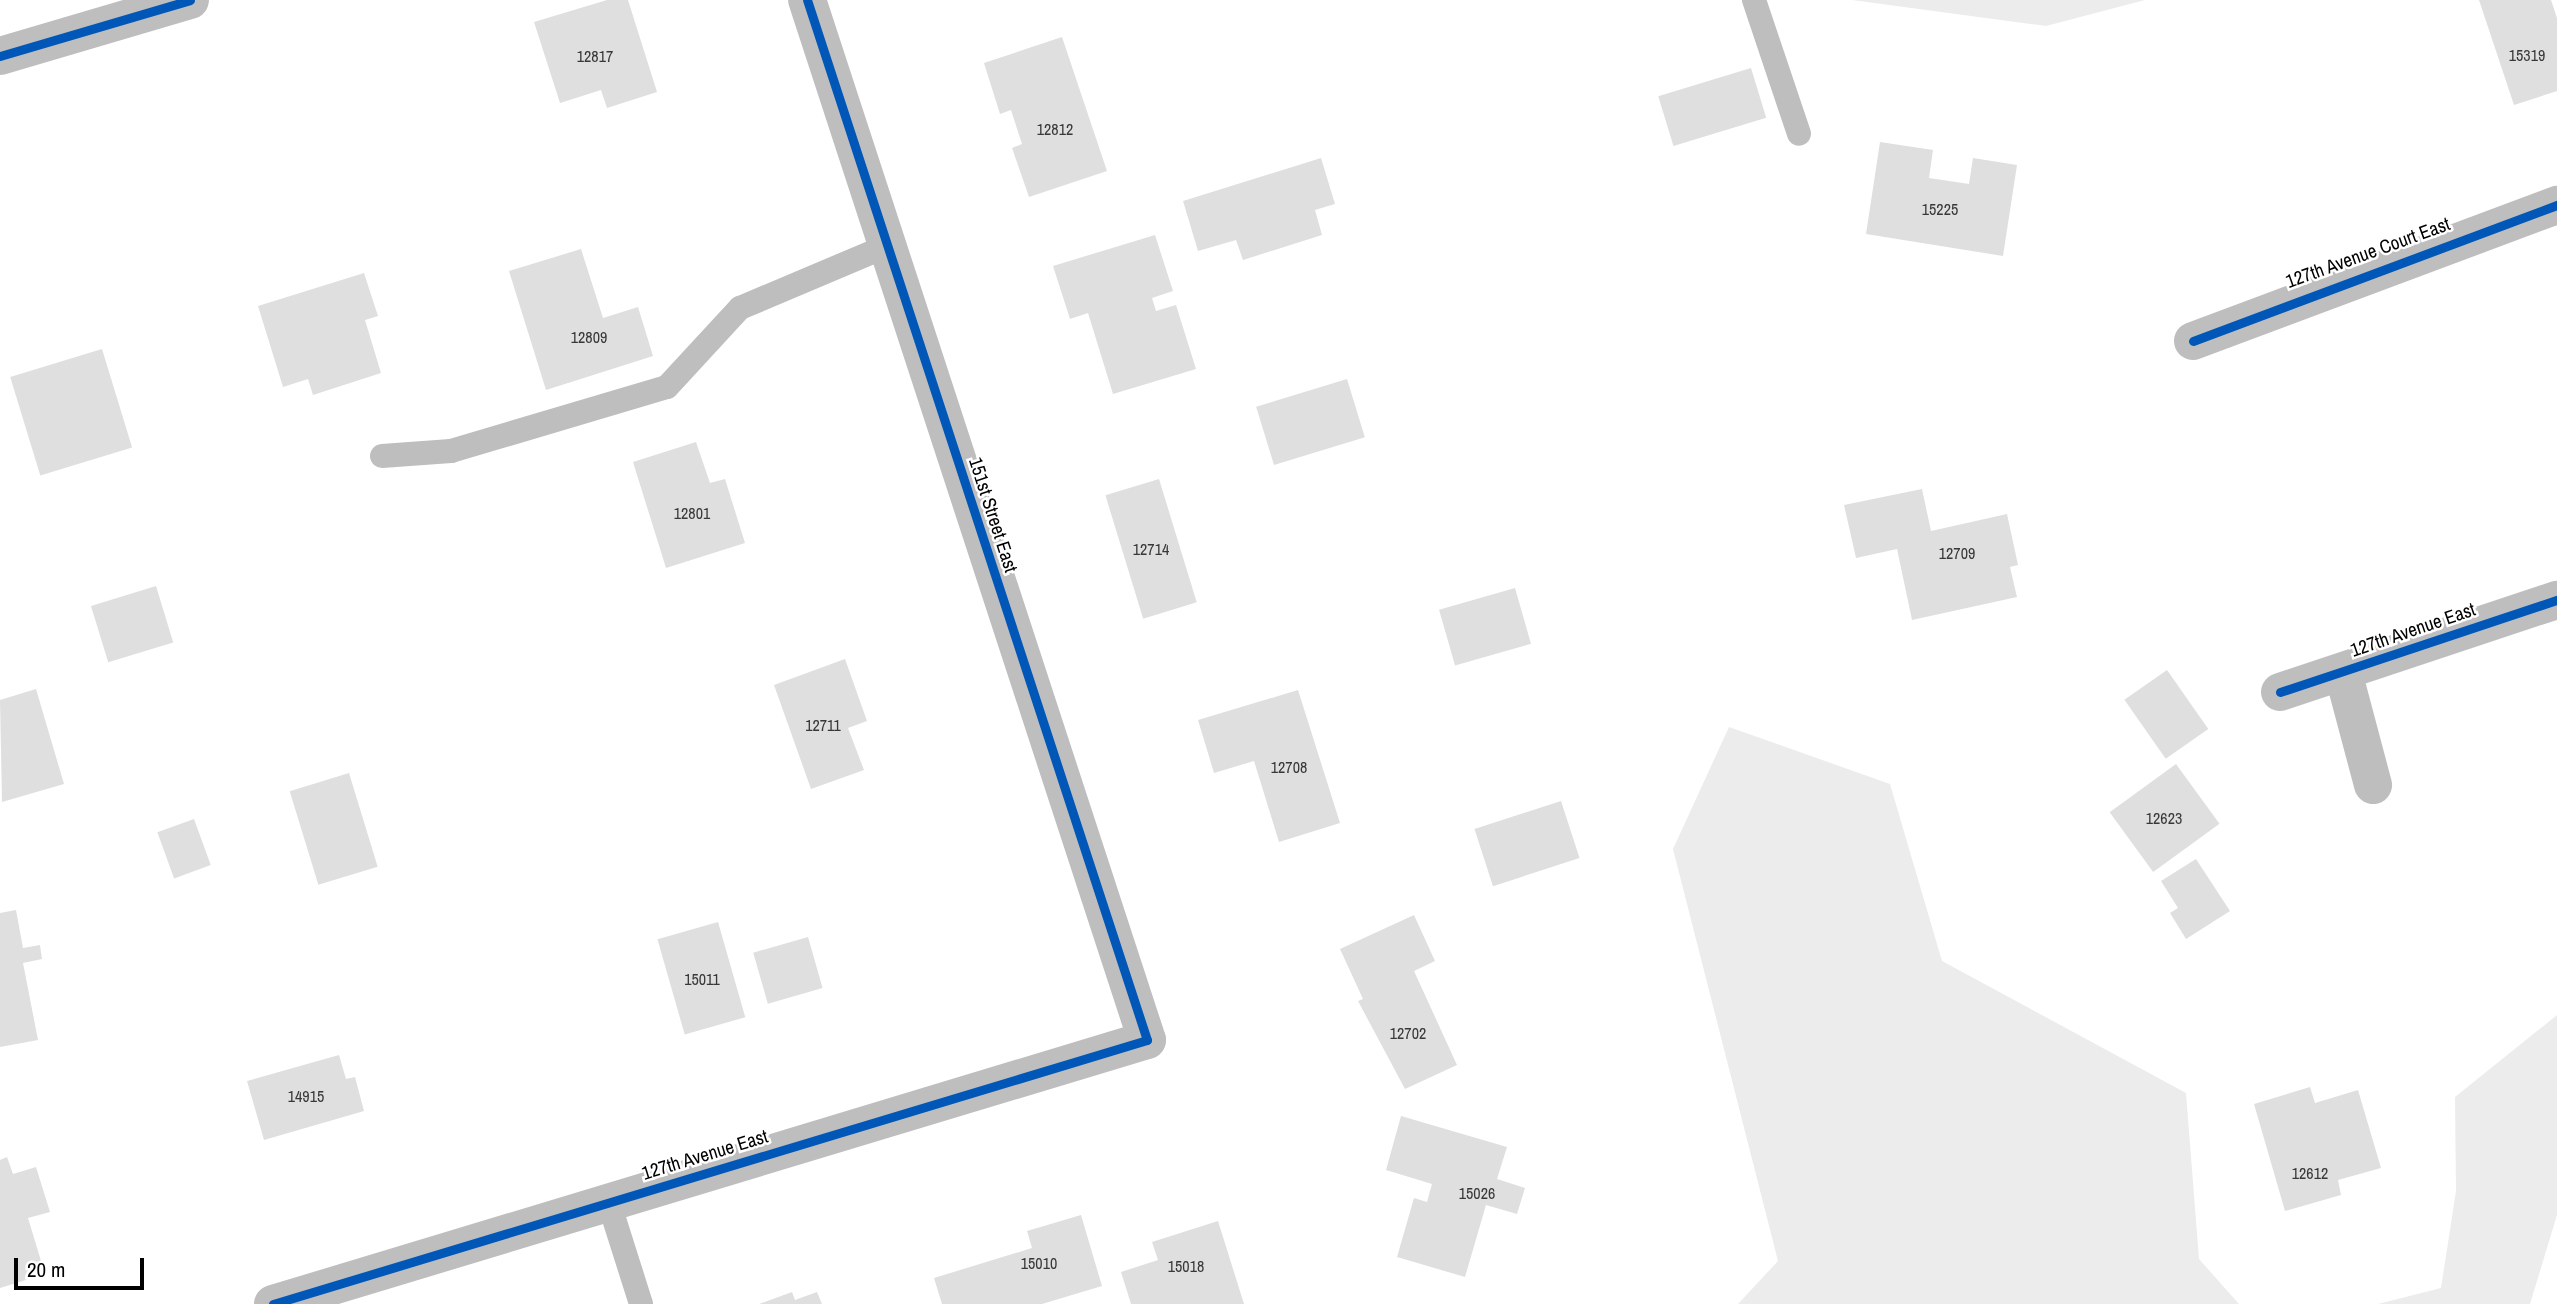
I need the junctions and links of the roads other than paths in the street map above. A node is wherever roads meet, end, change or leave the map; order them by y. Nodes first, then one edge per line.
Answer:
1 (190, 0) edge
2 (807, 0) edge
3 (1754, 0) edge
4 (0, 56) edge
5 (1799, 134) dead end
6 (2557, 205) edge
7 (887, 246) junction
8 (2193, 341) dead end
9 (382, 456) dead end
10 (2557, 600) edge
11 (2343, 672) junction
12 (2280, 692) dead end
13 (2373, 785) dead end
14 (1147, 1040) joint
15 (609, 1203) junction
16 (273, 1304) edge
17 (641, 1304) edge

1 - 4 street
2 - 7 street, 151st Street East
3 - 5 lane
6 - 8 street, 127th Avenue Court East
7 - 9 lane
7 - 14 street, 151st Street East
10 - 11 street, 127th Avenue East
11 - 12 street, 127th Avenue East
11 - 13 street
14 - 15 street, 127th Avenue East
15 - 16 street, 127th Avenue East
15 - 17 lane

